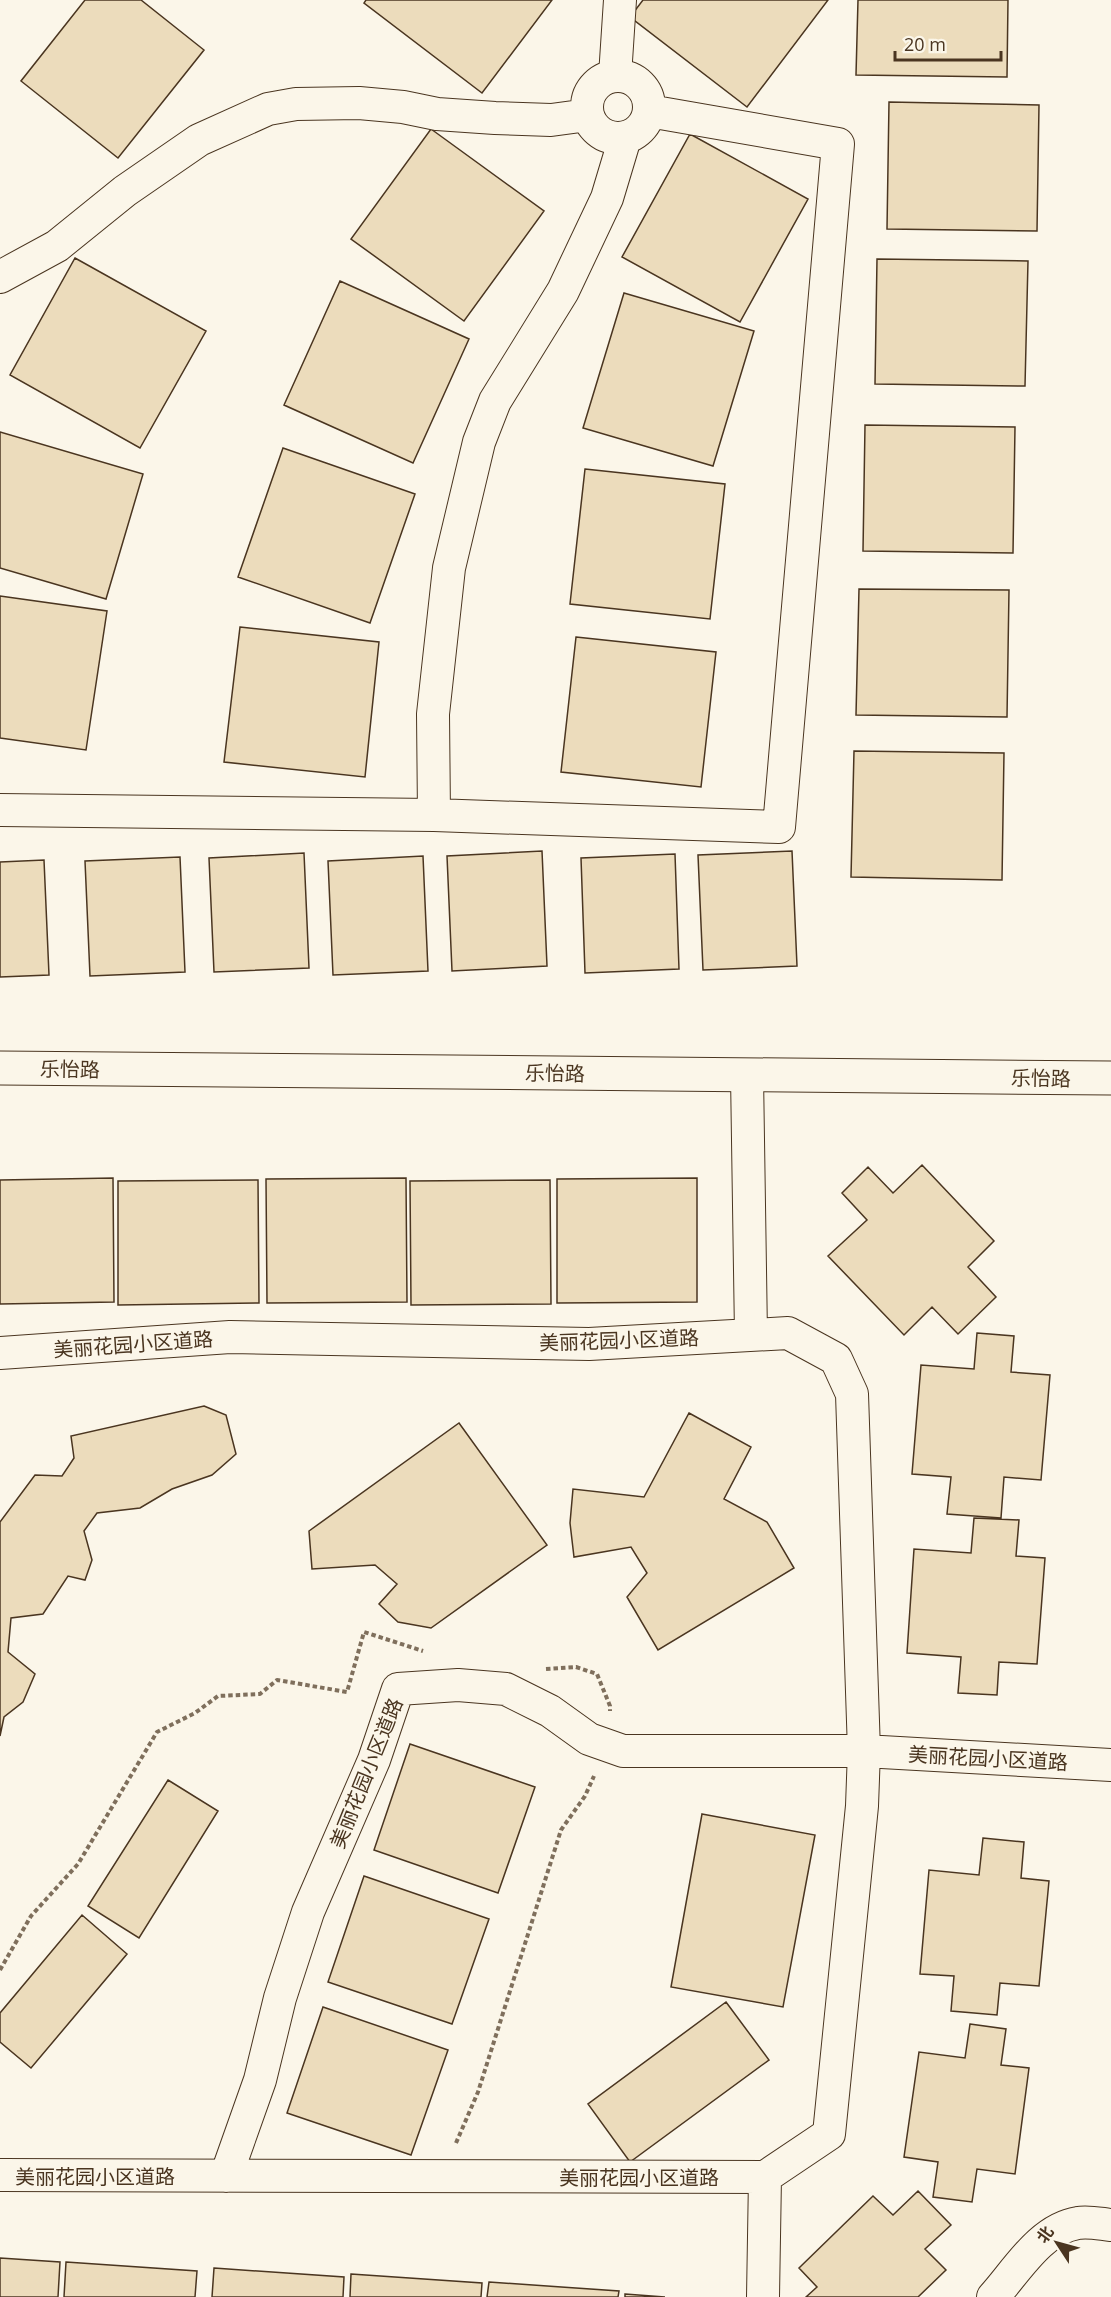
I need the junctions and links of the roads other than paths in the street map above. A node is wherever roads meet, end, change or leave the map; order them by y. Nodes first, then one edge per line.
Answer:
1 (620, 0) edge
2 (615, 76) junction
3 (649, 111) junction
4 (588, 115) junction
5 (626, 138) junction
6 (0, 277) edge
7 (0, 810) edge
8 (434, 815) junction
9 (0, 1068) edge
10 (747, 1075) junction
11 (1111, 1078) edge
12 (751, 1335) junction
13 (0, 1353) edge
14 (864, 1751) junction
15 (1111, 1765) edge
16 (0, 2175) edge
17 (226, 2176) junction
18 (765, 2177) junction
19 (1111, 2225) edge
20 (763, 2297) edge
21 (993, 2297) edge

1 - 2 street
2 - 3 street
2 - 4 street
3 - 5 street
3 - 8 street
4 - 5 street
4 - 6 street
5 - 8 street
7 - 8 street
9 - 10 street, 乐怡路
10 - 11 street, 乐怡路
10 - 12 street
12 - 13 street, 美丽花园小区道路
12 - 14 street, 美丽花园小区道路
14 - 15 street, 美丽花园小区道路
14 - 17 street, 美丽花园小区道路
14 - 18 street, 美丽花园小区道路
16 - 17 street, 美丽花园小区道路
17 - 18 street, 美丽花园小区道路
18 - 20 street
19 - 21 street

